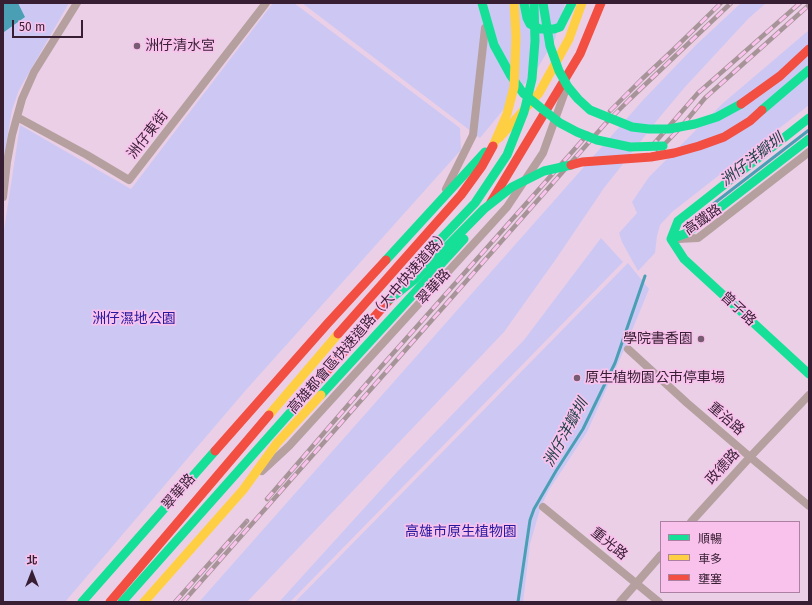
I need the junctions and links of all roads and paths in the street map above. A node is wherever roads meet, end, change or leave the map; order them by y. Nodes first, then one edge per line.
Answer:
1 (77, 3) edge
2 (266, 3) edge
3 (482, 3) edge
4 (488, 3) edge
5 (514, 3) edge
6 (524, 3) edge
7 (534, 3) edge
8 (543, 3) edge
9 (572, 3) edge
10 (582, 3) edge
11 (601, 3) edge
12 (809, 49) edge
13 (580, 54) junction
14 (809, 59) edge
15 (809, 70) edge
16 (17, 117) junction
17 (809, 118) edge
18 (809, 139) edge
19 (809, 152) edge
20 (3, 197) edge
21 (437, 204) junction
22 (671, 240) junction
23 (390, 299) junction
24 (628, 349) dead end
25 (809, 374) edge
26 (809, 395) edge
27 (750, 457) junction
28 (243, 490) junction
29 (809, 506) edge
30 (543, 507) dead end
31 (692, 521) edge
32 (660, 556) edge
33 (636, 583) junction
34 (82, 602) edge
35 (110, 602) edge
36 (122, 602) edge
37 (144, 602) edge
38 (620, 602) edge
39 (660, 602) edge

1 - 16 street
2 - 16 street, 洲仔東街
3 - 14 main road, bridge
4 - 21 street, 翠華路
5 - 35 main road, 高雄都會區快速道路（大中快速道路）, bridge
6 - 9 main road
7 - 23 main road, 高雄都會區快速道路（大中快速道路）, bridge
8 - 12 main road, bridge
10 - 21 main road, 翠華路
11 - 13 main road, 翠華路
13 - 28 main road, 翠華路
13 - 28 street, 翠華路
15 - 23 main road, bridge
16 - 20 street
17 - 22 main road, 高鐵路
18 - 22 main road, 高鐵路
19 - 22 street, 高鐵路
21 - 34 main road, 翠華路
22 - 25 main road, 曾子路
23 - 36 main road, 高雄都會區快速道路（大中快速道路）
24 - 27 street, 重治路
26 - 27 street, 政德路
27 - 29 street, 重治路
27 - 31 street, 政德路
28 - 37 main road, 翠華路
30 - 33 street, 重光路
32 - 33 street
33 - 38 street
33 - 39 street, 重光路

